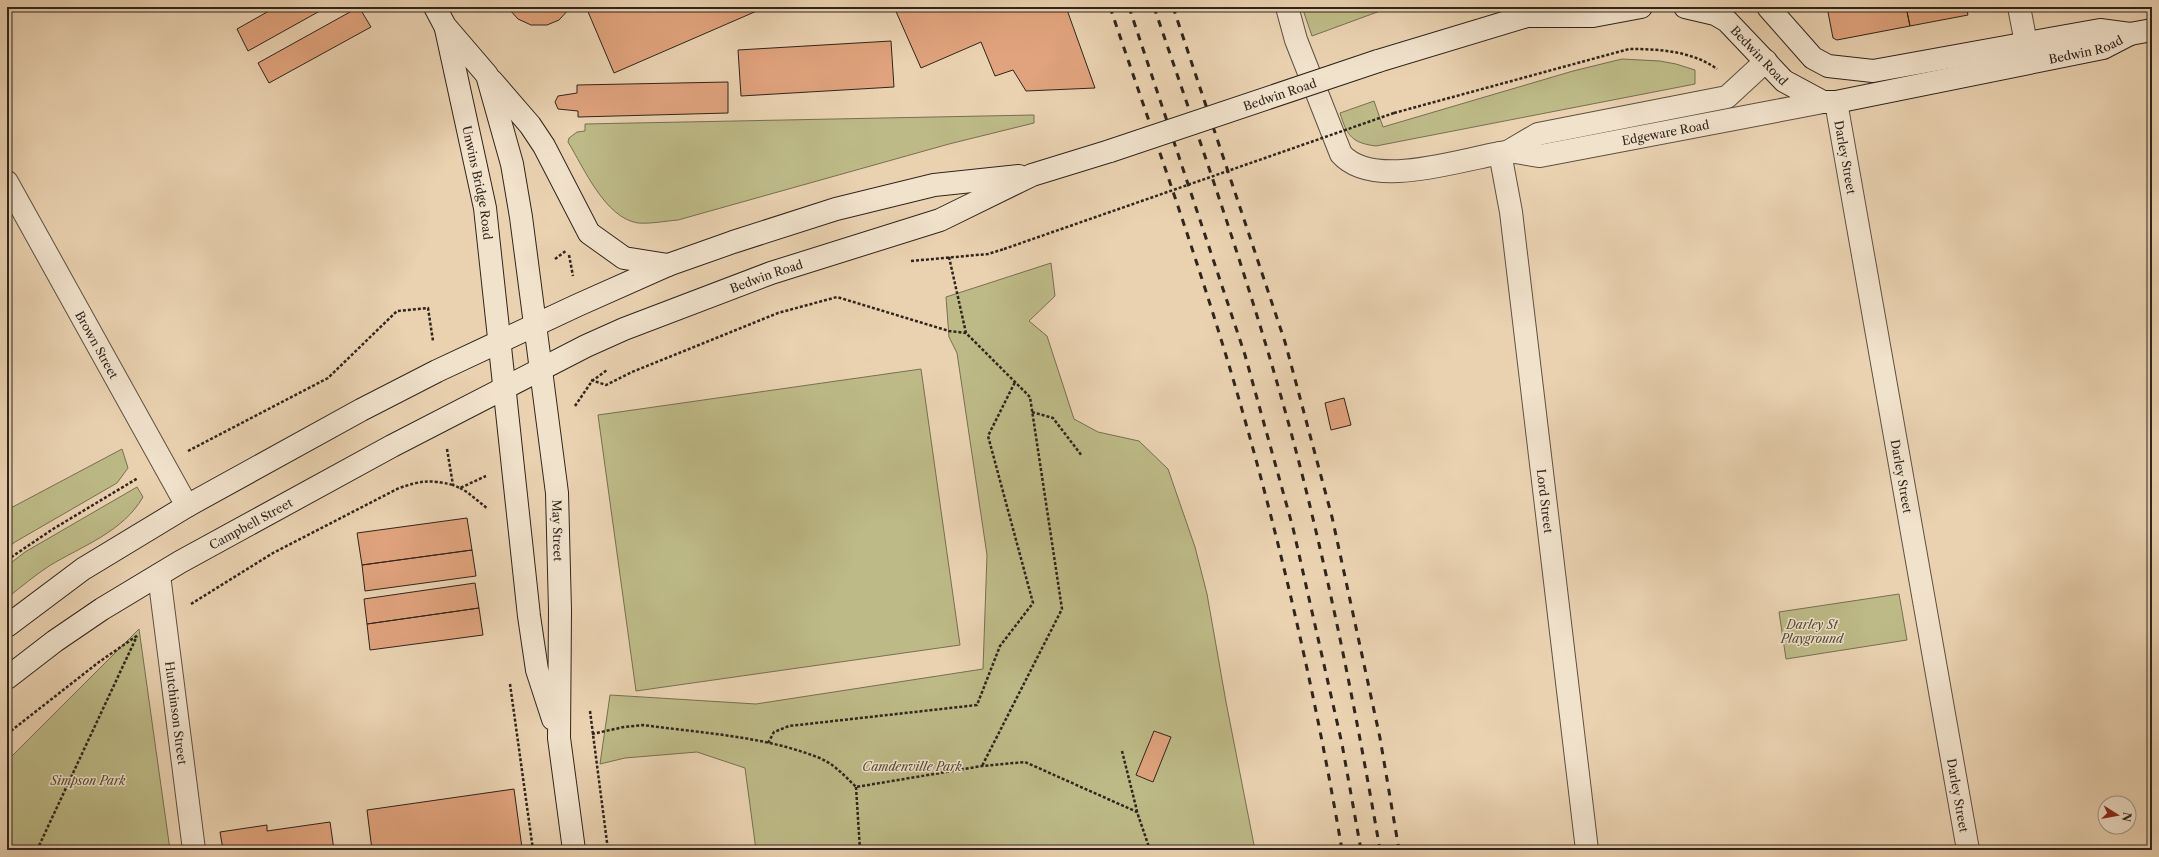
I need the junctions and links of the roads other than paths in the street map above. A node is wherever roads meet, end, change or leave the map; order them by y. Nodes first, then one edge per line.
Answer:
1 (435, 7) edge
2 (1287, 7) edge
3 (1641, 7) edge
4 (1685, 7) edge
5 (1768, 7) edge
6 (2019, 7) edge
7 (1537, 11) edge
8 (445, 26) junction
9 (2152, 30) edge
10 (2130, 34) junction
11 (2026, 43) junction
12 (1766, 62) junction
13 (487, 75) junction
14 (1830, 102) junction
15 (1505, 152) junction
16 (1032, 175) junction
17 (7, 182) edge
18 (668, 265) junction
19 (536, 325) junction
20 (501, 341) junction
21 (541, 369) junction
22 (505, 388) junction
23 (188, 506) junction
24 (159, 575) junction
25 (7, 626) edge
26 (7, 678) edge
27 (558, 738) junction
28 (194, 850) edge
29 (574, 850) edge
30 (1587, 850) edge
31 (1968, 850) edge

1 - 8 main road, Unwins Bridge Road
2 - 15 main road, Edgeware Road
3 - 7 main road, Bedwin Road
4 - 12 main road, Bedwin Road
5 - 11 main road, Bedwin Road
6 - 11 main road
7 - 16 main road, Bedwin Road, bridge
8 - 13 main road, Unwins Bridge Road
8 - 20 main road, Unwins Bridge Road
9 - 10 main road
10 - 11 main road, Bedwin Road
10 - 14 main road, Bedwin Road
12 - 14 main road, Bedwin Road
12 - 15 main road, Edgeware Road
13 - 18 main road
13 - 19 main road, Unwins Bridge Road
14 - 15 main road, Edgeware Road
14 - 31 main road, Darley Street
15 - 30 main road, Lord Street
16 - 18 main road, Bedwin Road
16 - 21 main road, Bedwin Road
17 - 23 main road, Brown Street
18 - 19 main road, Bedwin Road
19 - 20 main road, Bedwin Road
19 - 21 main road, May Street
20 - 22 main road, May Street
20 - 23 main road
21 - 22 main road, Bedwin Road
21 - 27 main road, May Street
22 - 24 main road, Campbell Street
22 - 27 main road, May Street
23 - 25 main road
24 - 26 main road, Campbell Street
24 - 28 main road, Hutchinson Street
27 - 29 main road, May Street

